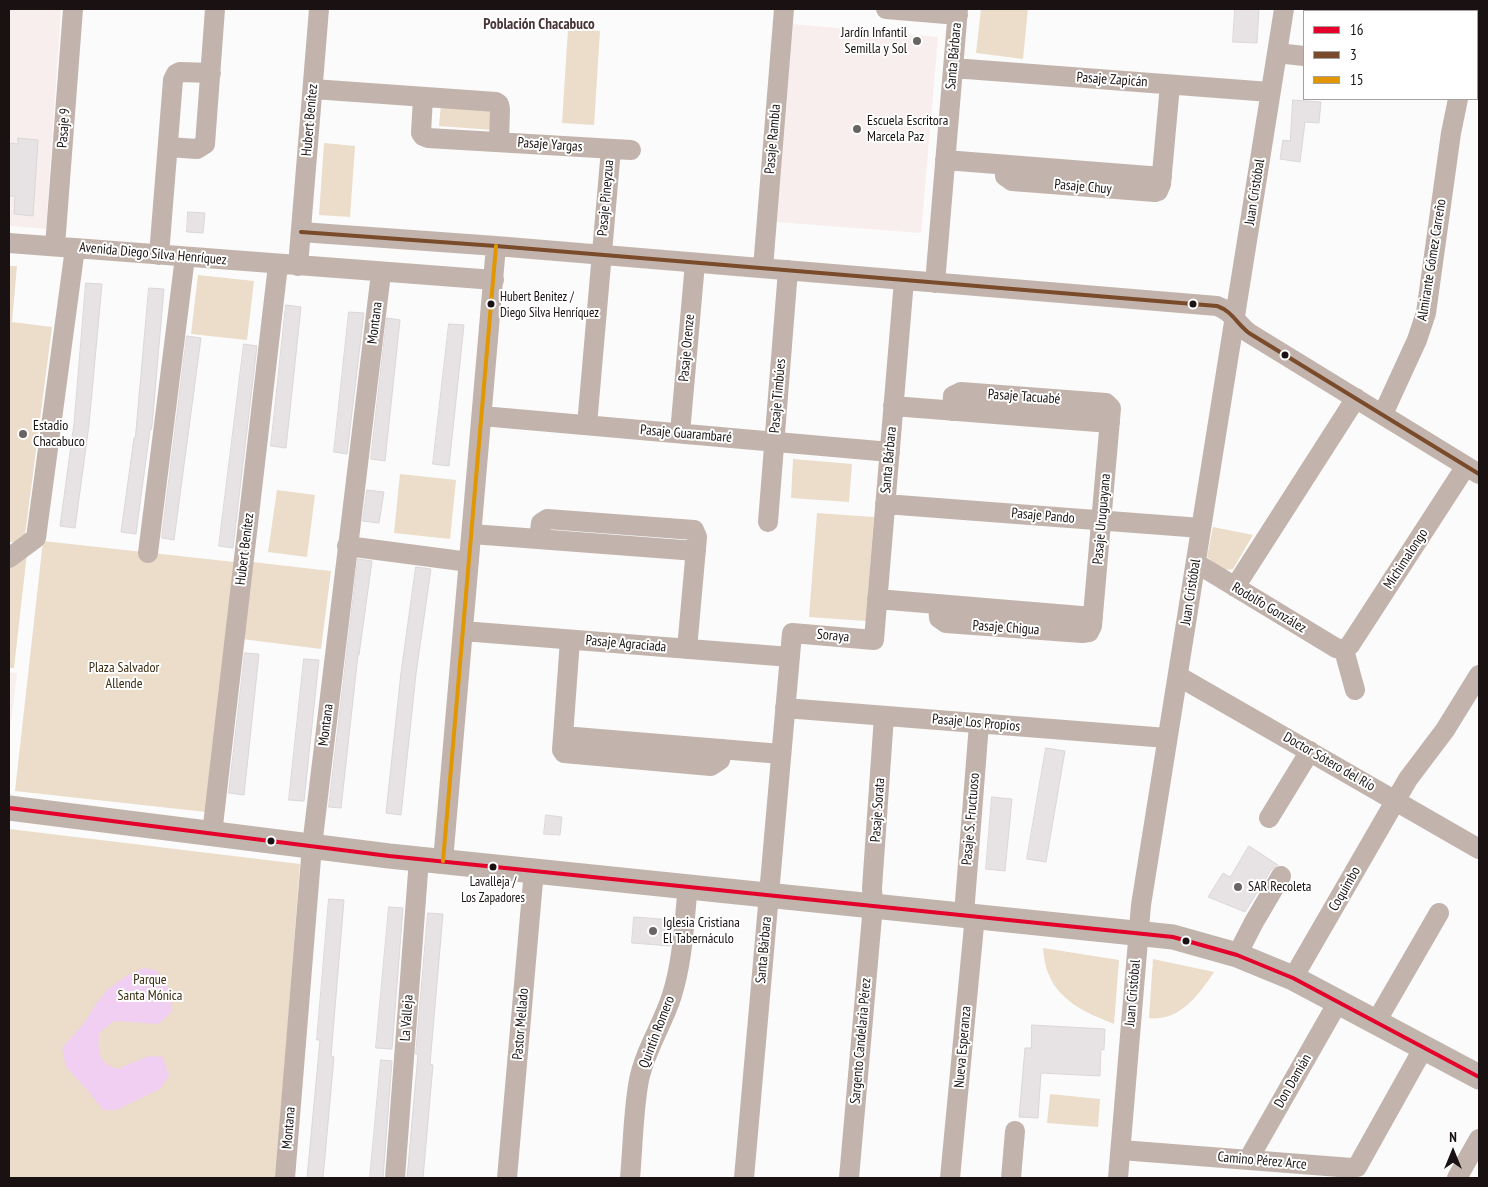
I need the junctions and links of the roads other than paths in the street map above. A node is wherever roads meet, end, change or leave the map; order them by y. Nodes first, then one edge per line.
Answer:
1 (73, 9) edge
2 (215, 9) edge
3 (319, 9) edge
4 (784, 9) edge
5 (886, 9) edge
6 (1284, 9) edge
7 (958, 12) edge
8 (1277, 53) junction
9 (1303, 56) edge
10 (953, 68) junction
11 (211, 73) junction
12 (1170, 84) junction
13 (312, 89) junction
14 (1270, 92) junction
15 (423, 97) junction
16 (1458, 100) edge
17 (499, 142) junction
18 (168, 147) junction
19 (611, 149) junction
20 (631, 150) dead end
21 (945, 160) junction
22 (301, 232) junction
23 (9, 243) edge
24 (55, 246) junction
25 (496, 246) junction
26 (75, 248) junction
27 (159, 255) junction
28 (602, 255) junction
29 (185, 257) junction
30 (694, 263) junction
31 (288, 266) junction
32 (763, 268) junction
33 (788, 270) junction
34 (381, 272) junction
35 (494, 280) junction
36 (904, 280) junction
37 (935, 283) junction
38 (1235, 319) junction
39 (1356, 398) junction
40 (893, 406) junction
41 (1110, 414) joint
42 (1382, 414) junction
43 (482, 416) junction
44 (587, 426) junction
45 (680, 434) junction
46 (774, 442) junction
47 (890, 452) junction
48 (1473, 470) edge
49 (885, 504) junction
50 (1101, 521) junction
51 (768, 522) dead end
52 (1201, 528) junction
53 (472, 534) junction
54 (347, 546) junction
55 (148, 553) dead end
56 (9, 558) edge
57 (469, 562) junction
58 (1196, 563) junction
59 (1235, 587) junction
60 (877, 600) junction
61 (1091, 624) joint
62 (463, 631) junction
63 (792, 633) joint
64 (570, 640) junction
65 (874, 640) joint
66 (687, 649) junction
67 (1344, 650) junction
68 (790, 658) junction
69 (1479, 675) edge
70 (1178, 676) junction
71 (1355, 690) dead end
72 (785, 708) junction
73 (884, 716) junction
74 (979, 724) junction
75 (1167, 738) junction
76 (1310, 751) junction
77 (781, 754) junction
78 (1396, 800) junction
79 (9, 808) edge
80 (1270, 818) dead end
81 (212, 834) junction
82 (312, 846) junction
83 (1479, 849) edge
84 (418, 858) junction
85 (443, 861) junction
86 (534, 870) junction
87 (1281, 876) dead end
88 (688, 886) junction
89 (769, 894) junction
90 (873, 905) junction
91 (1439, 913) dead end
92 (969, 914) junction
93 (1138, 932) junction
94 (1237, 955) junction
95 (1293, 978) junction
96 (1338, 1002) junction
97 (1376, 1022) junction
98 (1424, 1048) junction
99 (1479, 1077) edge
100 (1015, 1131) dead end
101 (1479, 1140) edge
102 (1121, 1150) junction
103 (1248, 1160) junction
104 (285, 1178) edge
105 (395, 1178) edge
106 (507, 1178) edge
107 (630, 1178) edge
108 (744, 1178) edge
109 (848, 1178) edge
110 (950, 1178) edge
111 (1011, 1178) edge
112 (1118, 1178) edge
113 (1458, 1178) edge

1 - 24 street, Pasaje 9
2 - 11 street
3 - 13 street, Hubert Benítez
4 - 32 street, Pasaje Rambla
5 - 7 street
6 - 8 street, Juan Cristóbal
7 - 10 street, Santa Bárbara
8 - 9 street
8 - 14 street, Juan Cristóbal
10 - 12 street, Pasaje Zapicán
10 - 21 street, Santa Bárbara
11 - 18 street
11 - 18 street
12 - 14 street, Pasaje Zapicán
12 - 21 street, Pasaje Chuy
13 - 15 street, Pasaje Yargas
13 - 22 street, Hubert Benítez
14 - 38 street, Juan Cristóbal
15 - 17 street, Pasaje Yargas
15 - 17 street, Pasaje Yargas
16 - 42 street, Almirante Gómez Carreño
17 - 19 street, Pasaje Yargas
18 - 27 street
19 - 20 street, Pasaje Yargas
19 - 28 street, Pasaje Pineyzua
21 - 37 street, Santa Bárbara
22 - 25 street
22 - 31 street
23 - 24 street, Avenida Diego Silva Henríquez
24 - 26 street, Avenida Diego Silva Henríquez
25 - 28 street
25 - 35 street
26 - 27 street, Avenida Diego Silva Henríquez
26 - 56 street
27 - 29 street, Avenida Diego Silva Henríquez
28 - 30 street
28 - 44 street, Pasaje Pineyzua
29 - 31 street, Avenida Diego Silva Henríquez
29 - 55 street
30 - 32 street
30 - 45 street, Pasaje Orenze
31 - 34 street, Avenida Diego Silva Henríquez
31 - 81 street, Hubert Benítez
32 - 33 street
33 - 36 street
33 - 46 street, Pasaje Timbúes
34 - 35 street, Avenida Diego Silva Henríquez
34 - 54 street, Montana
35 - 43 street
36 - 37 street
36 - 40 street, Santa Bárbara
37 - 38 street
38 - 39 street
38 - 52 street, Juan Cristóbal
39 - 42 street
39 - 59 street
40 - 41 street, Pasaje Tacuabé
40 - 47 street, Santa Bárbara
41 - 50 street, Pasaje Uruguayana
42 - 48 street
43 - 44 street, Pasaje Guarambaré
43 - 53 street
44 - 45 street, Pasaje Guarambaré
45 - 46 street, Pasaje Guarambaré
46 - 47 street, Pasaje Guarambaré
46 - 51 street, Pasaje Timbúes
47 - 49 street, Santa Bárbara
48 - 67 street, Michimalongo
49 - 50 street, Pasaje Pando
49 - 60 street, Santa Bárbara
50 - 52 street, Pasaje Pando
50 - 61 street, Pasaje Uruguayana
52 - 58 street, Juan Cristóbal
53 - 57 street
53 - 66 street
54 - 57 street
54 - 82 street, Montana
57 - 62 street
58 - 59 street, Rodolfo González
58 - 70 street, Juan Cristóbal
59 - 67 street, Rodolfo González
60 - 61 street, Pasaje Chigua
60 - 65 street, Santa Bárbara
62 - 64 street, Pasaje Agraciada
62 - 85 street
63 - 65 street, Soraya
63 - 68 street, Santa Bárbara
64 - 66 street, Pasaje Agraciada
64 - 77 street
66 - 68 street, Pasaje Agraciada
67 - 71 street
68 - 72 street, Santa Bárbara
69 - 78 street, Coquimbo
70 - 75 street, Juan Cristóbal
70 - 76 street, Doctor Sótero del Río
72 - 73 street, Pasaje Los Propios
72 - 77 street, Santa Bárbara
73 - 74 street, Pasaje Los Propios
73 - 90 street, Pasaje Sorata
74 - 75 street, Pasaje Los Propios
74 - 92 street, Pasaje S. Fructuoso
75 - 93 street, Juan Cristóbal
76 - 78 street, Doctor Sótero del Río
76 - 80 street
77 - 89 street, Santa Bárbara
78 - 83 street, Doctor Sótero del Río
78 - 95 street, Coquimbo
79 - 81 main road
81 - 82 main road
82 - 84 main road
82 - 104 street, Montana
84 - 85 main road
84 - 105 street, La Valleja
85 - 86 main road
86 - 88 main road
86 - 106 street, Pastor Mellado
87 - 94 street
88 - 89 main road
88 - 107 street, Quintín Romero
89 - 90 main road
89 - 108 street, Santa Bárbara
90 - 92 main road
90 - 109 street, Sargento Candelaria Pérez
91 - 97 street
92 - 93 main road
92 - 110 street, Nueva Esperanza
93 - 94 main road
93 - 102 street, Juan Cristóbal
94 - 95 main road
95 - 96 main road
96 - 97 main road
96 - 103 street, Don Damián
97 - 98 main road
98 - 99 main road
98 - 103 street, Camino Pérez Arce
100 - 111 street
101 - 113 street
102 - 103 street, Camino Pérez Arce
102 - 112 street, Juan Cristóbal

